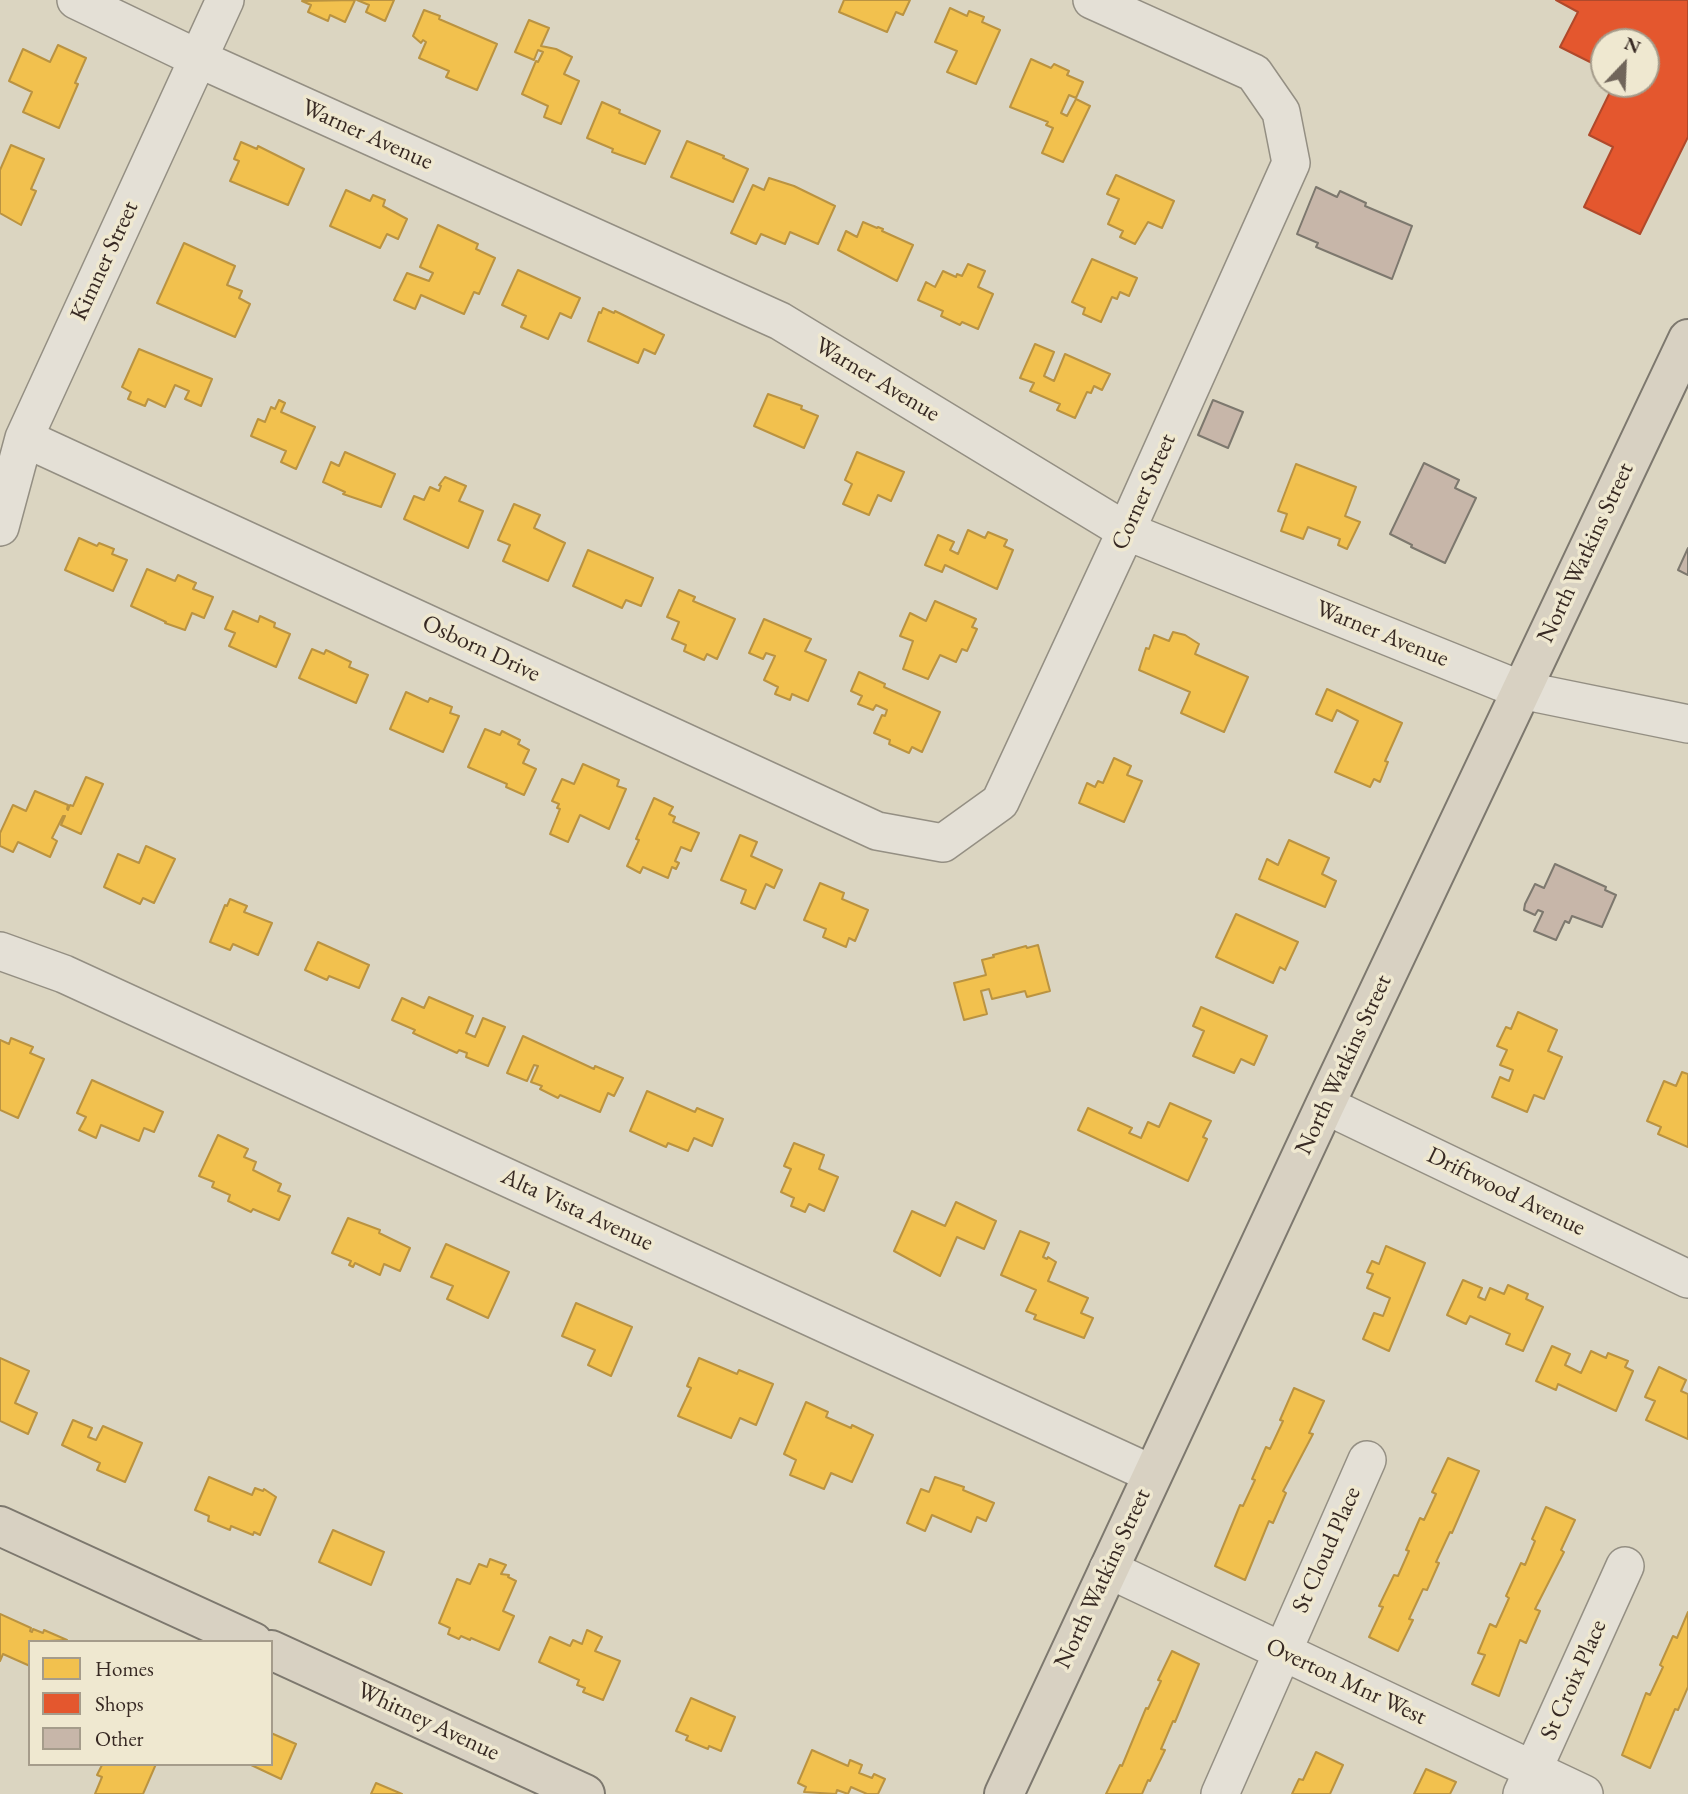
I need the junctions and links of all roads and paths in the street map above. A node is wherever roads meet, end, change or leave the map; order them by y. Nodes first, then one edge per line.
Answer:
1 (76, 0) edge
2 (225, 0) edge
3 (1092, 0) edge
4 (197, 58) junction
5 (1688, 339) edge
6 (24, 438) junction
7 (0, 527) edge
8 (1126, 531) junction
9 (1521, 690) junction
10 (1688, 724) edge
11 (943, 844) joint
12 (0, 951) edge
13 (1325, 1105) junction
14 (1688, 1279) edge
15 (1367, 1460) dead end
16 (1152, 1474) junction
17 (0, 1526) edge
18 (1625, 1566) dead end
19 (1108, 1569) junction
20 (249, 1640) edge
21 (273, 1651) edge
22 (1283, 1651) junction
23 (1528, 1782) edge
24 (585, 1794) edge
25 (1004, 1794) edge
26 (1220, 1794) edge
27 (1584, 1794) edge

1 - 4 street, Warner Avenue
2 - 4 street, Kimner Street
3 - 8 street, Corner Street
4 - 6 street, Kimner Street
4 - 8 street, Warner Avenue
5 - 9 main road, North Watkins Street
6 - 7 street, Kimner Street
6 - 11 street, Osborn Drive
8 - 9 street, Warner Avenue
8 - 11 street, Corner Street
9 - 10 street, Warner Avenue
9 - 13 main road, North Watkins Street
12 - 16 street, Alta Vista Avenue
13 - 14 street, Driftwood Avenue
13 - 16 main road, North Watkins Street
15 - 22 street, St Cloud Place
16 - 19 main road, North Watkins Street
17 - 20 main road
18 - 23 street, St Croix Place
19 - 22 street, Overton Mnr West
19 - 25 main road, North Watkins Street
21 - 24 main road, Whitney Avenue
22 - 23 street, Overton Mnr West
22 - 26 street, St Cloud Place
23 - 27 street, Overton Mnr West

